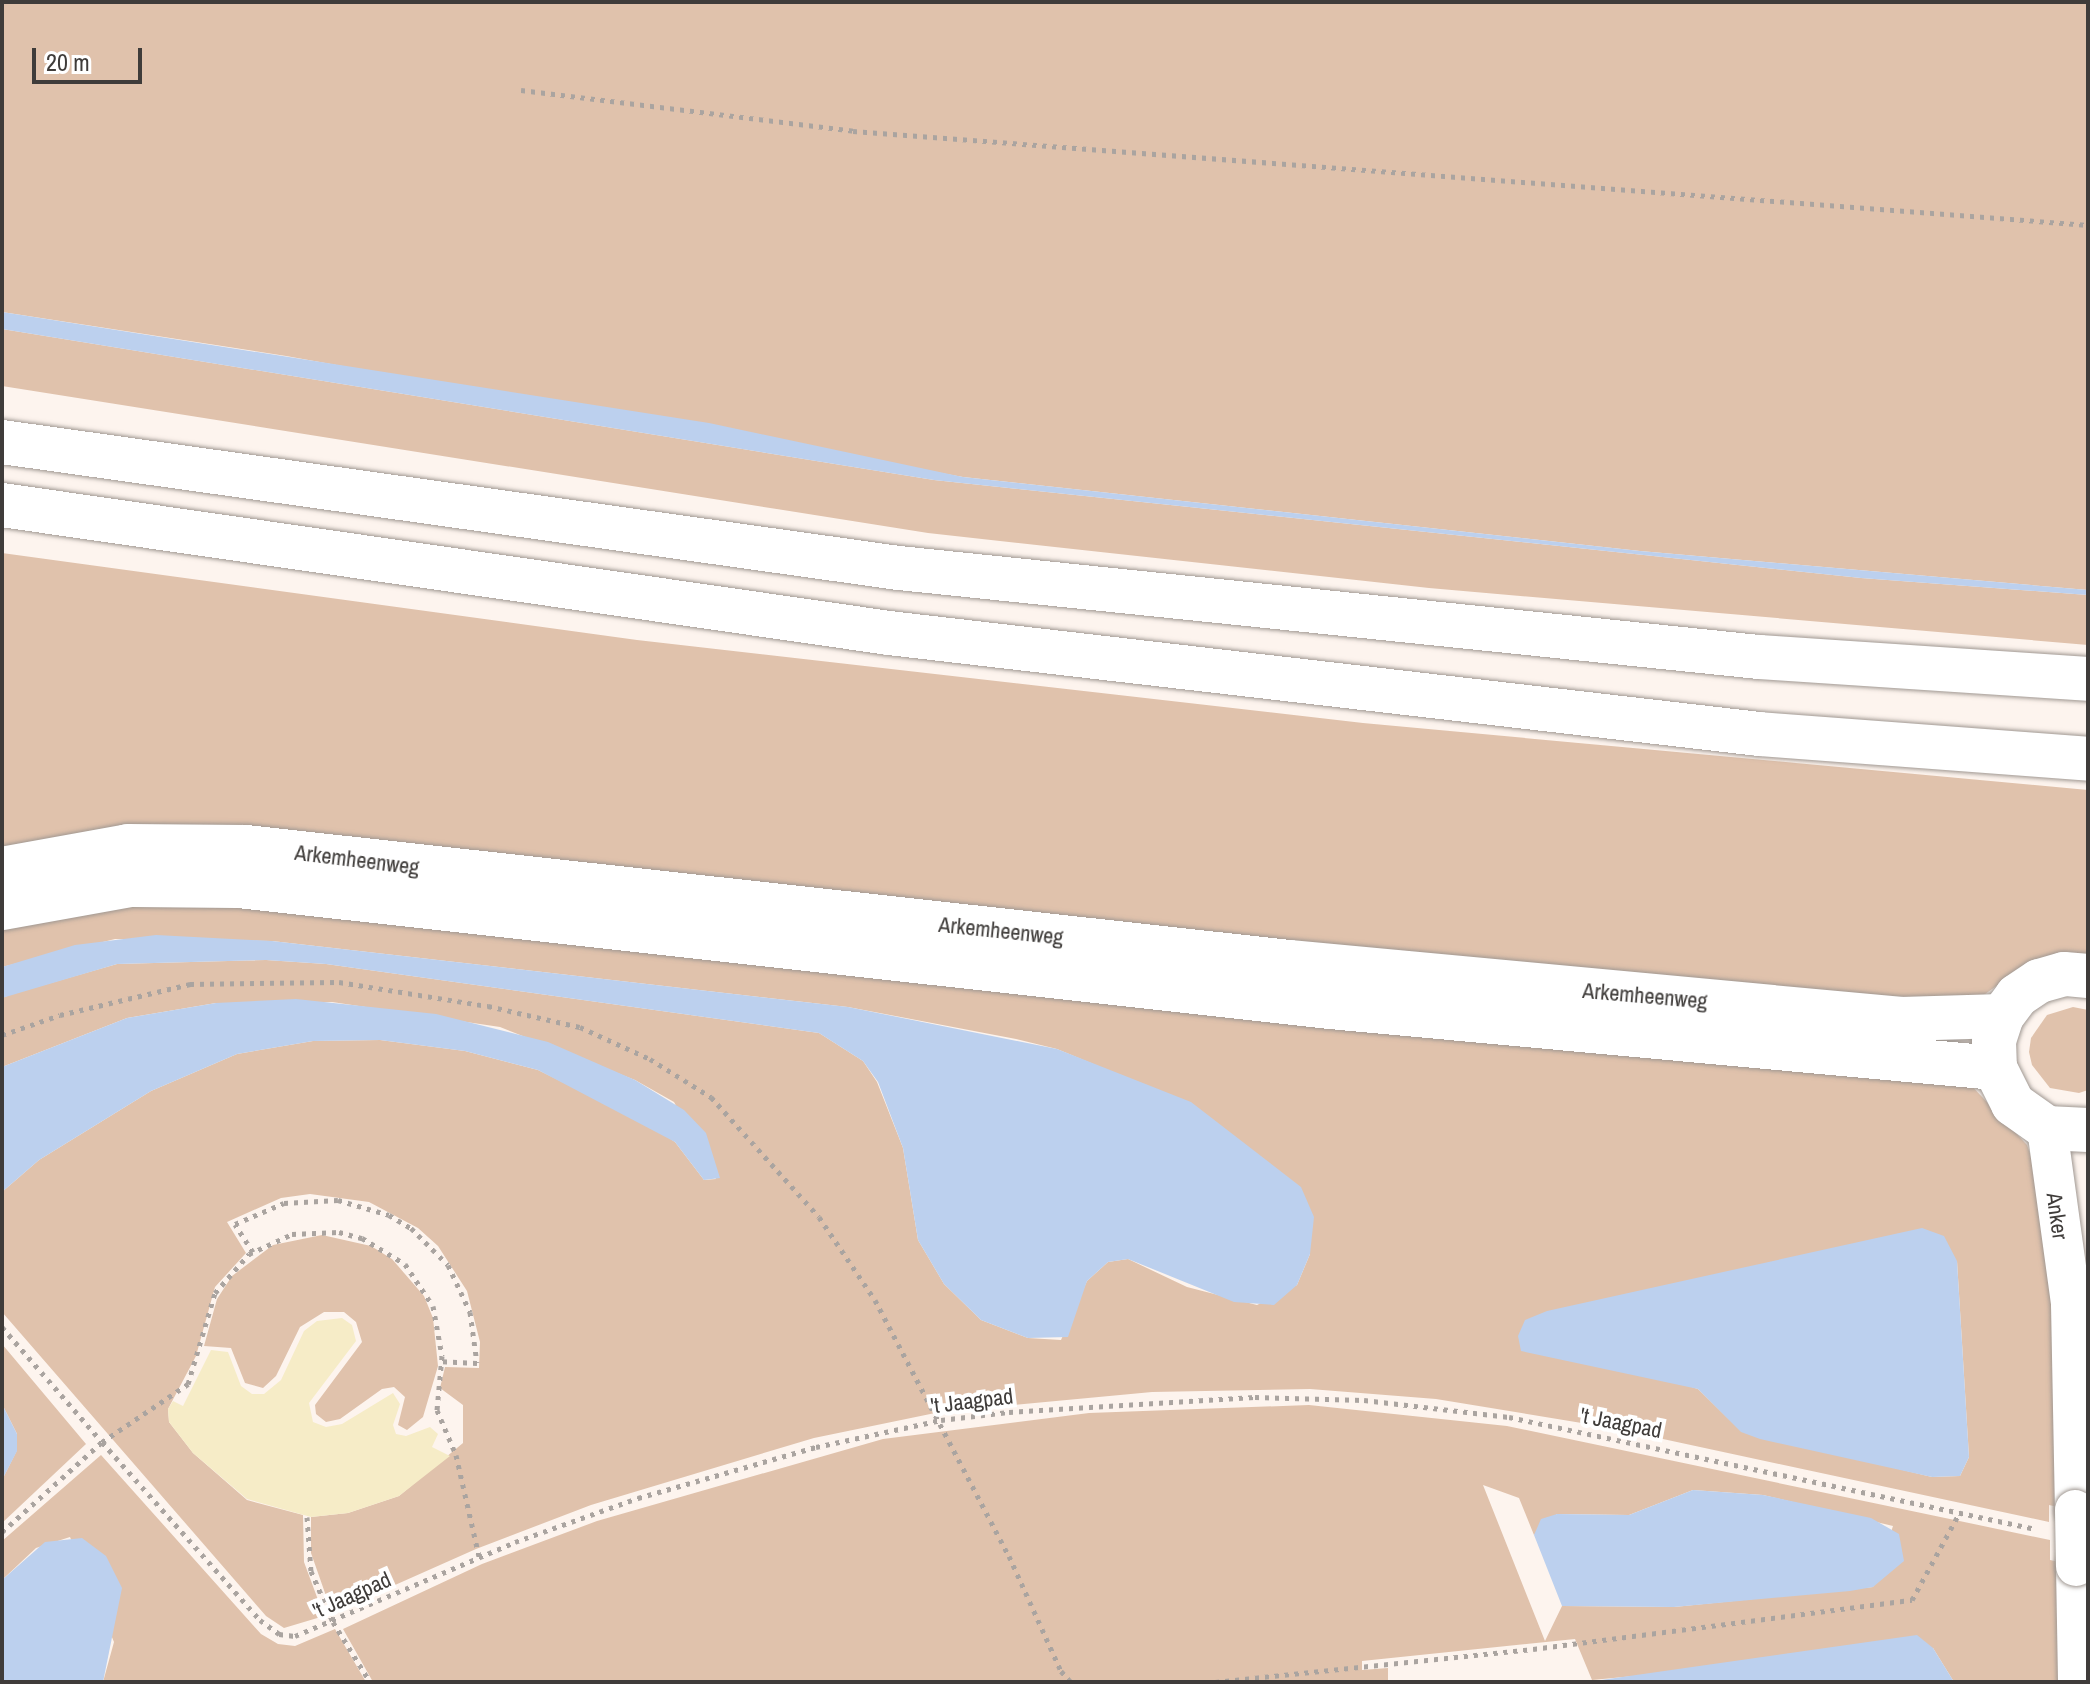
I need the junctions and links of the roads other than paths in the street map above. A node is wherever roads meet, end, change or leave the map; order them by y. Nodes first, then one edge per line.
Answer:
1 (2, 442) edge
2 (2, 505) edge
3 (2088, 679) edge
4 (2088, 759) edge
5 (2, 869) edge
6 (2, 908) edge
7 (2088, 976) edge
8 (2002, 1016) junction
9 (1995, 1068) junction
10 (2067, 1129) edge
11 (2088, 1228) edge
12 (2071, 1304) junction
13 (2078, 1682) edge

1 - 3 main road
2 - 4 main road
5 - 8 main road, Arkemheenweg
6 - 9 main road, Arkemheenweg
7 - 8 main road
8 - 9 main road
9 - 10 main road
10 - 12 street, Anker
11 - 12 street, Anker
12 - 13 street, Anker, bridge

